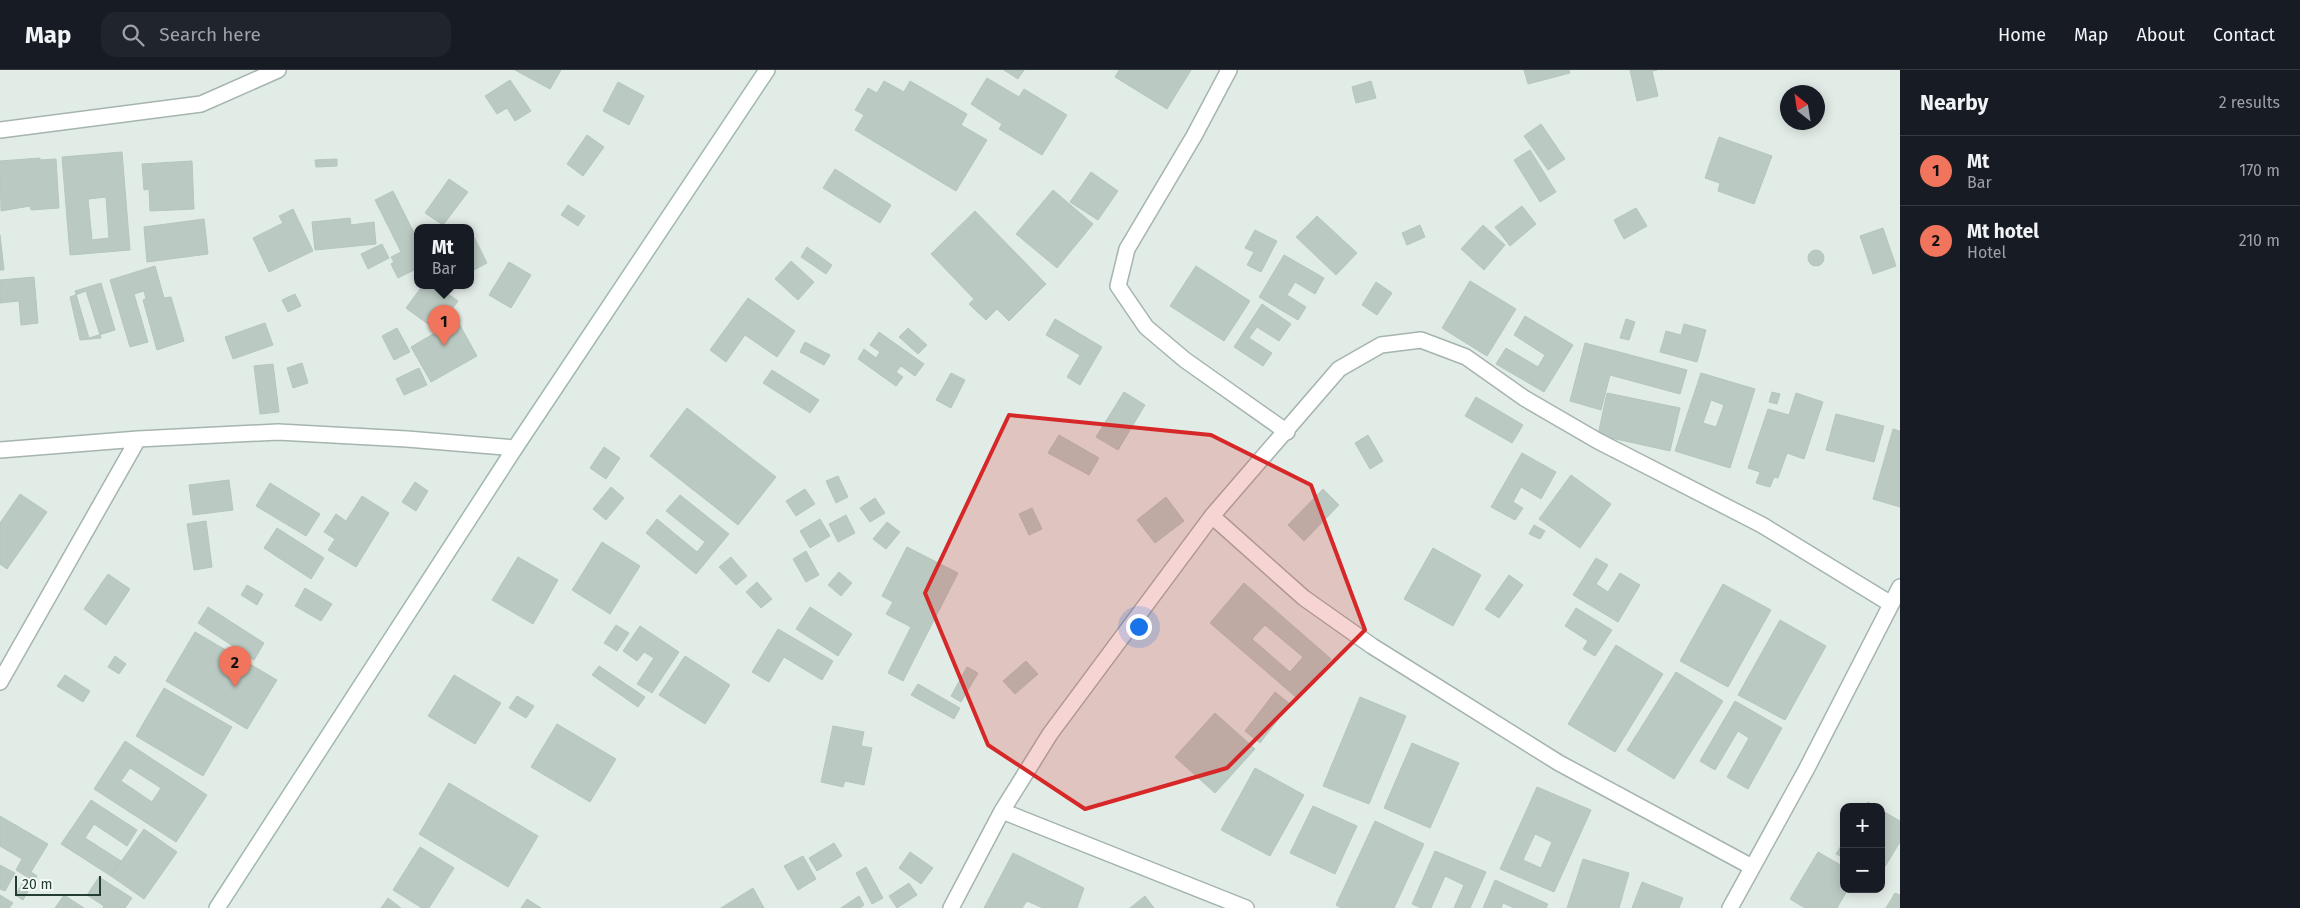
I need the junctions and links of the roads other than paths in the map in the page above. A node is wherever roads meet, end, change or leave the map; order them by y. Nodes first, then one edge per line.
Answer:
1 (278, 70) edge
2 (767, 70) edge
3 (1229, 70) edge
4 (0, 130) edge
5 (1287, 432) junction
6 (138, 439) junction
7 (515, 448) junction
8 (0, 450) edge
9 (1212, 516) junction
10 (1900, 587) edge
11 (1891, 604) junction
12 (0, 682) edge
13 (1002, 811) junction
14 (1752, 867) junction
15 (217, 908) edge
16 (951, 908) edge
17 (1246, 908) edge
18 (1730, 908) edge

1 - 4 street
2 - 7 street
3 - 5 street
5 - 9 street
5 - 11 street
6 - 7 street
6 - 8 street
6 - 12 street
7 - 15 street
9 - 13 street
9 - 14 street
10 - 11 street
11 - 14 street
13 - 16 street
13 - 17 street
14 - 18 street

